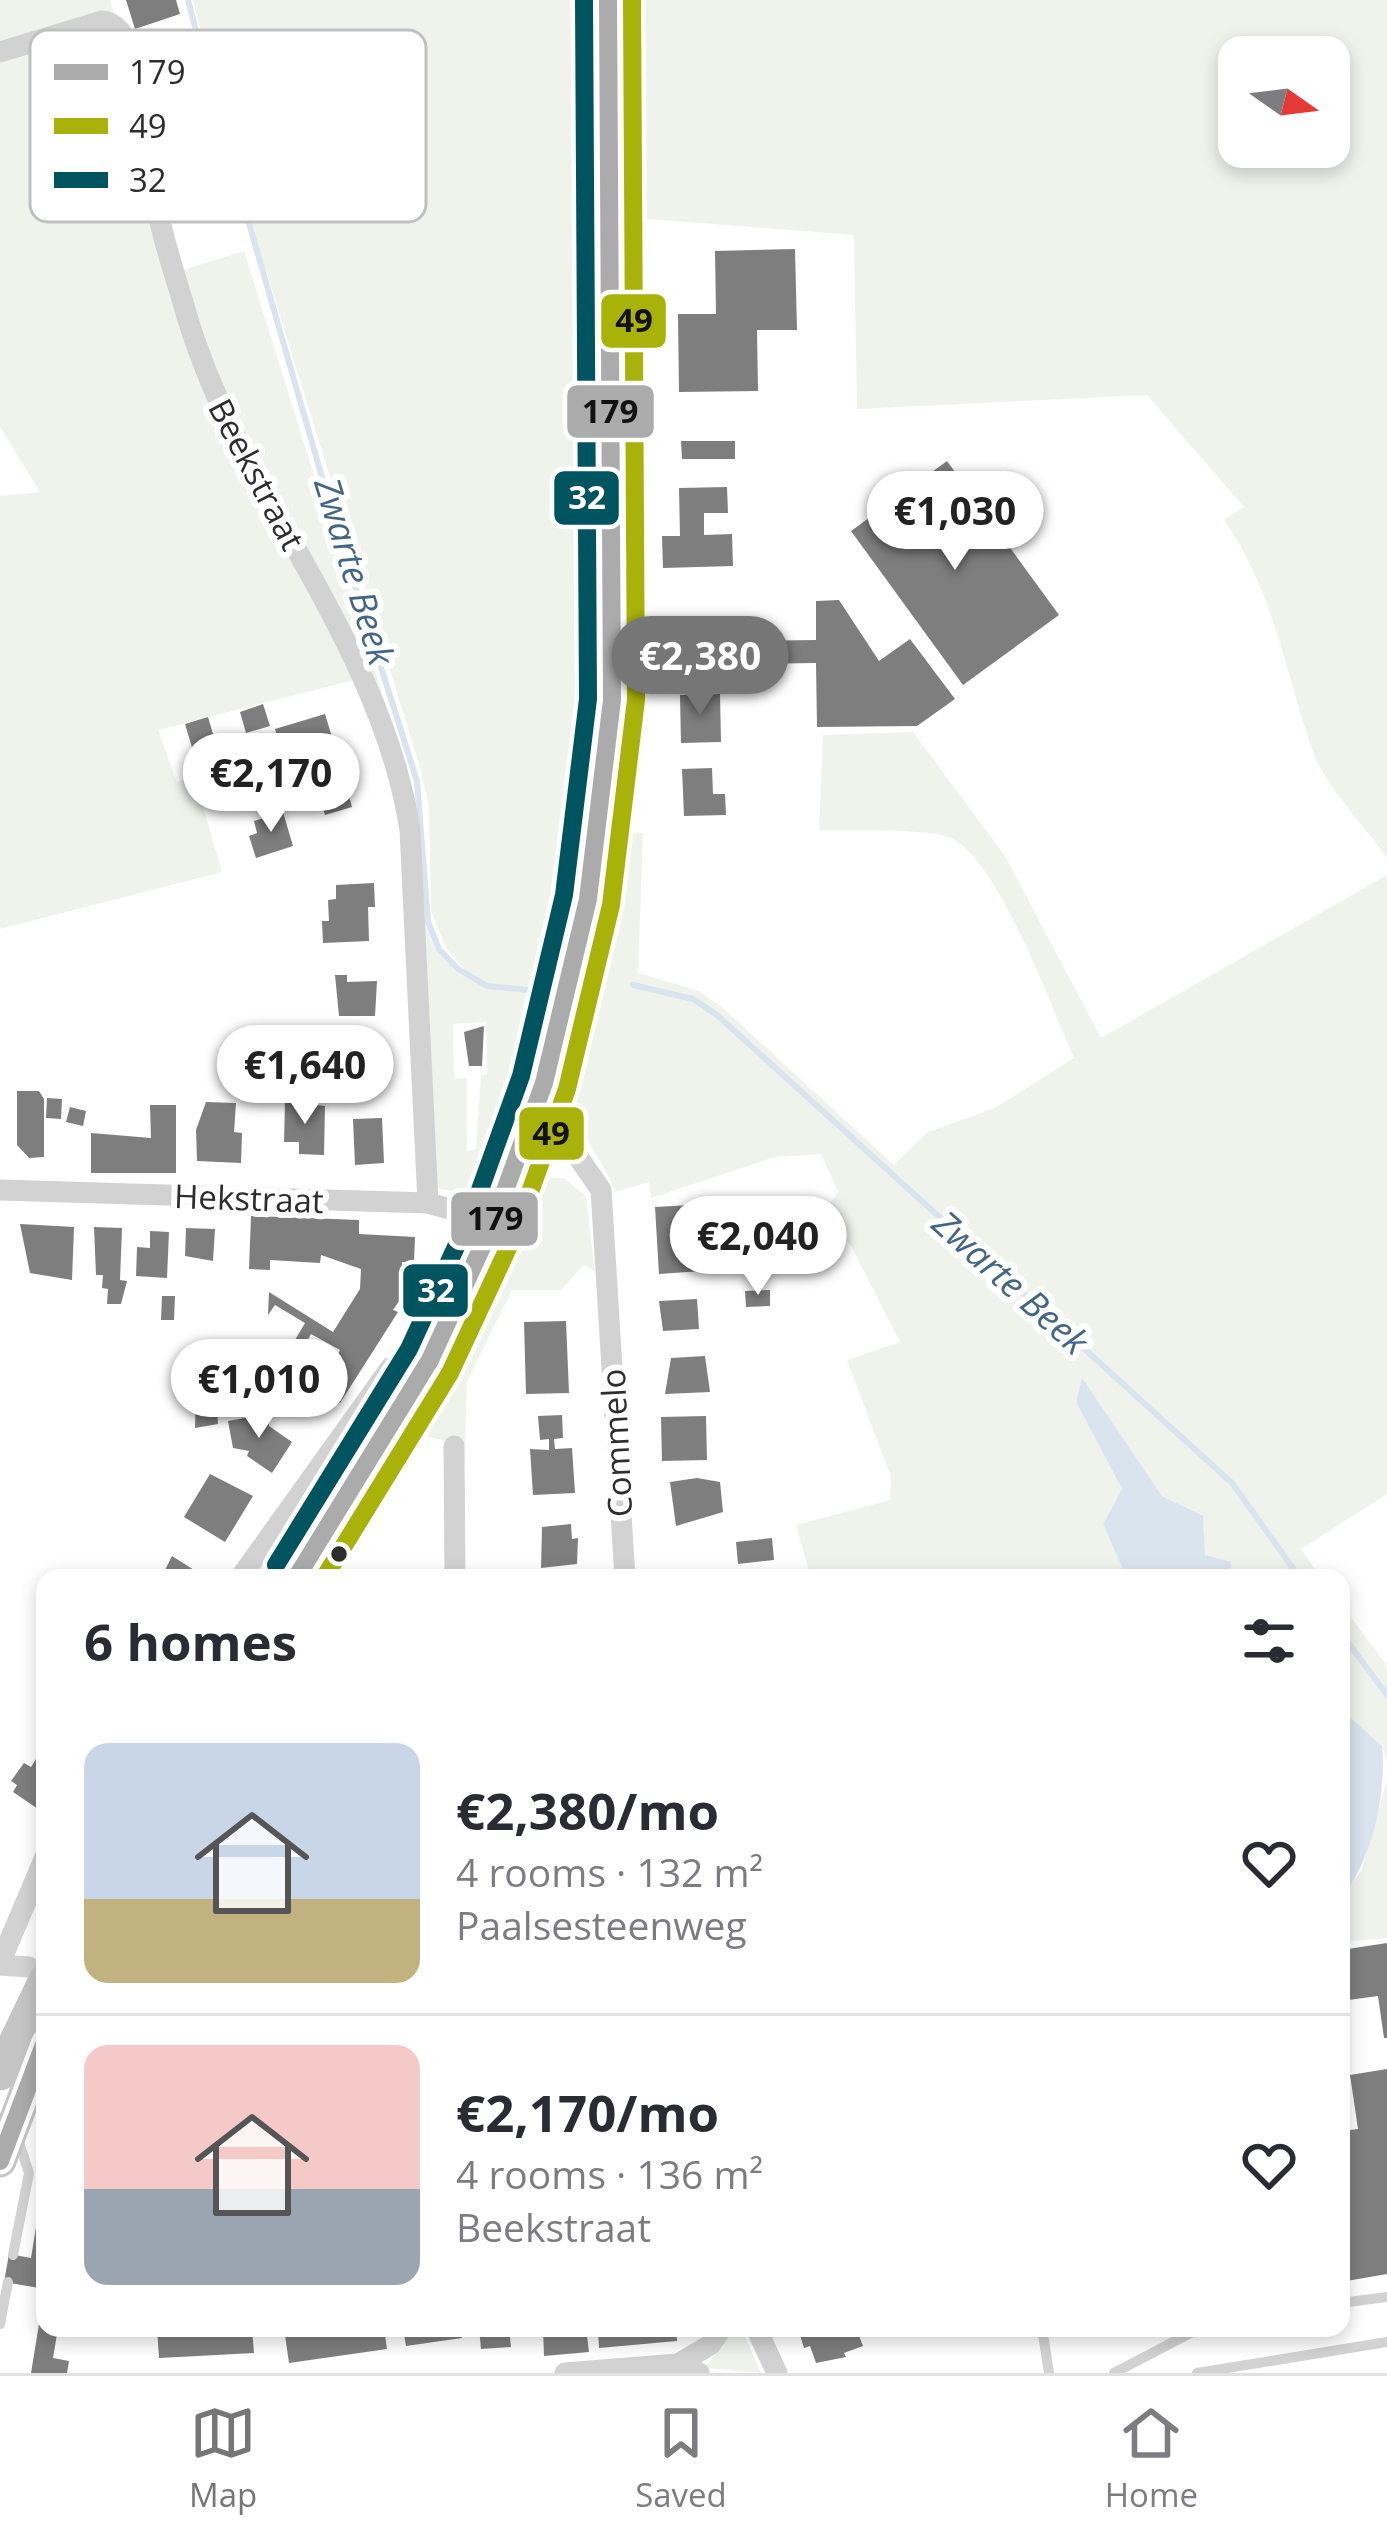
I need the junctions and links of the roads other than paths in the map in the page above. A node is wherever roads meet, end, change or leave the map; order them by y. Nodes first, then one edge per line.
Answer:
1 (608, 0) edge
2 (70, 30) edge
3 (122, 30) edge
4 (30, 43) edge
5 (0, 52) edge
6 (161, 222) edge
7 (528, 1129) junction
8 (0, 1190) edge
9 (428, 1203) junction
10 (494, 1221) junction
11 (391, 1367) dead end
12 (454, 1446) dead end
13 (246, 1569) edge
14 (302, 1569) edge
15 (455, 1569) edge
16 (624, 1569) edge
17 (36, 1878) edge
18 (0, 1964) edge
19 (36, 1973) edge
20 (36, 1976) edge
21 (36, 2065) edge
22 (0, 2074) edge
23 (12, 2128) junction
24 (0, 2161) edge
25 (13, 2255) dead end
26 (8, 2282) dead end
27 (1387, 2297) edge
28 (1350, 2302) edge
29 (0, 2324) edge
30 (716, 2337) edge
31 (760, 2337) edge
32 (1043, 2337) edge
33 (1183, 2337) edge
34 (1387, 2342) edge
35 (688, 2369) edge
36 (565, 2373) edge
37 (777, 2373) edge
38 (1049, 2373) edge
39 (1114, 2373) edge
40 (1197, 2373) edge

1 - 7 main road
2 - 3 street, Beekstraat
4 - 5 street, Beekstraat
6 - 9 street, Beekstraat
7 - 10 main road
7 - 16 street, Commelo
8 - 9 street, Hekstraat
9 - 10 street, Hekstraat
10 - 14 main road
11 - 13 street
12 - 15 street
17 - 18 street
18 - 19 street
20 - 22 main road
21 - 23 main road
23 - 24 main road
23 - 25 lane
26 - 29 lane
27 - 28 lane
30 - 35 street
31 - 37 street
32 - 38 lane
33 - 39 lane
34 - 40 lane
35 - 36 street

